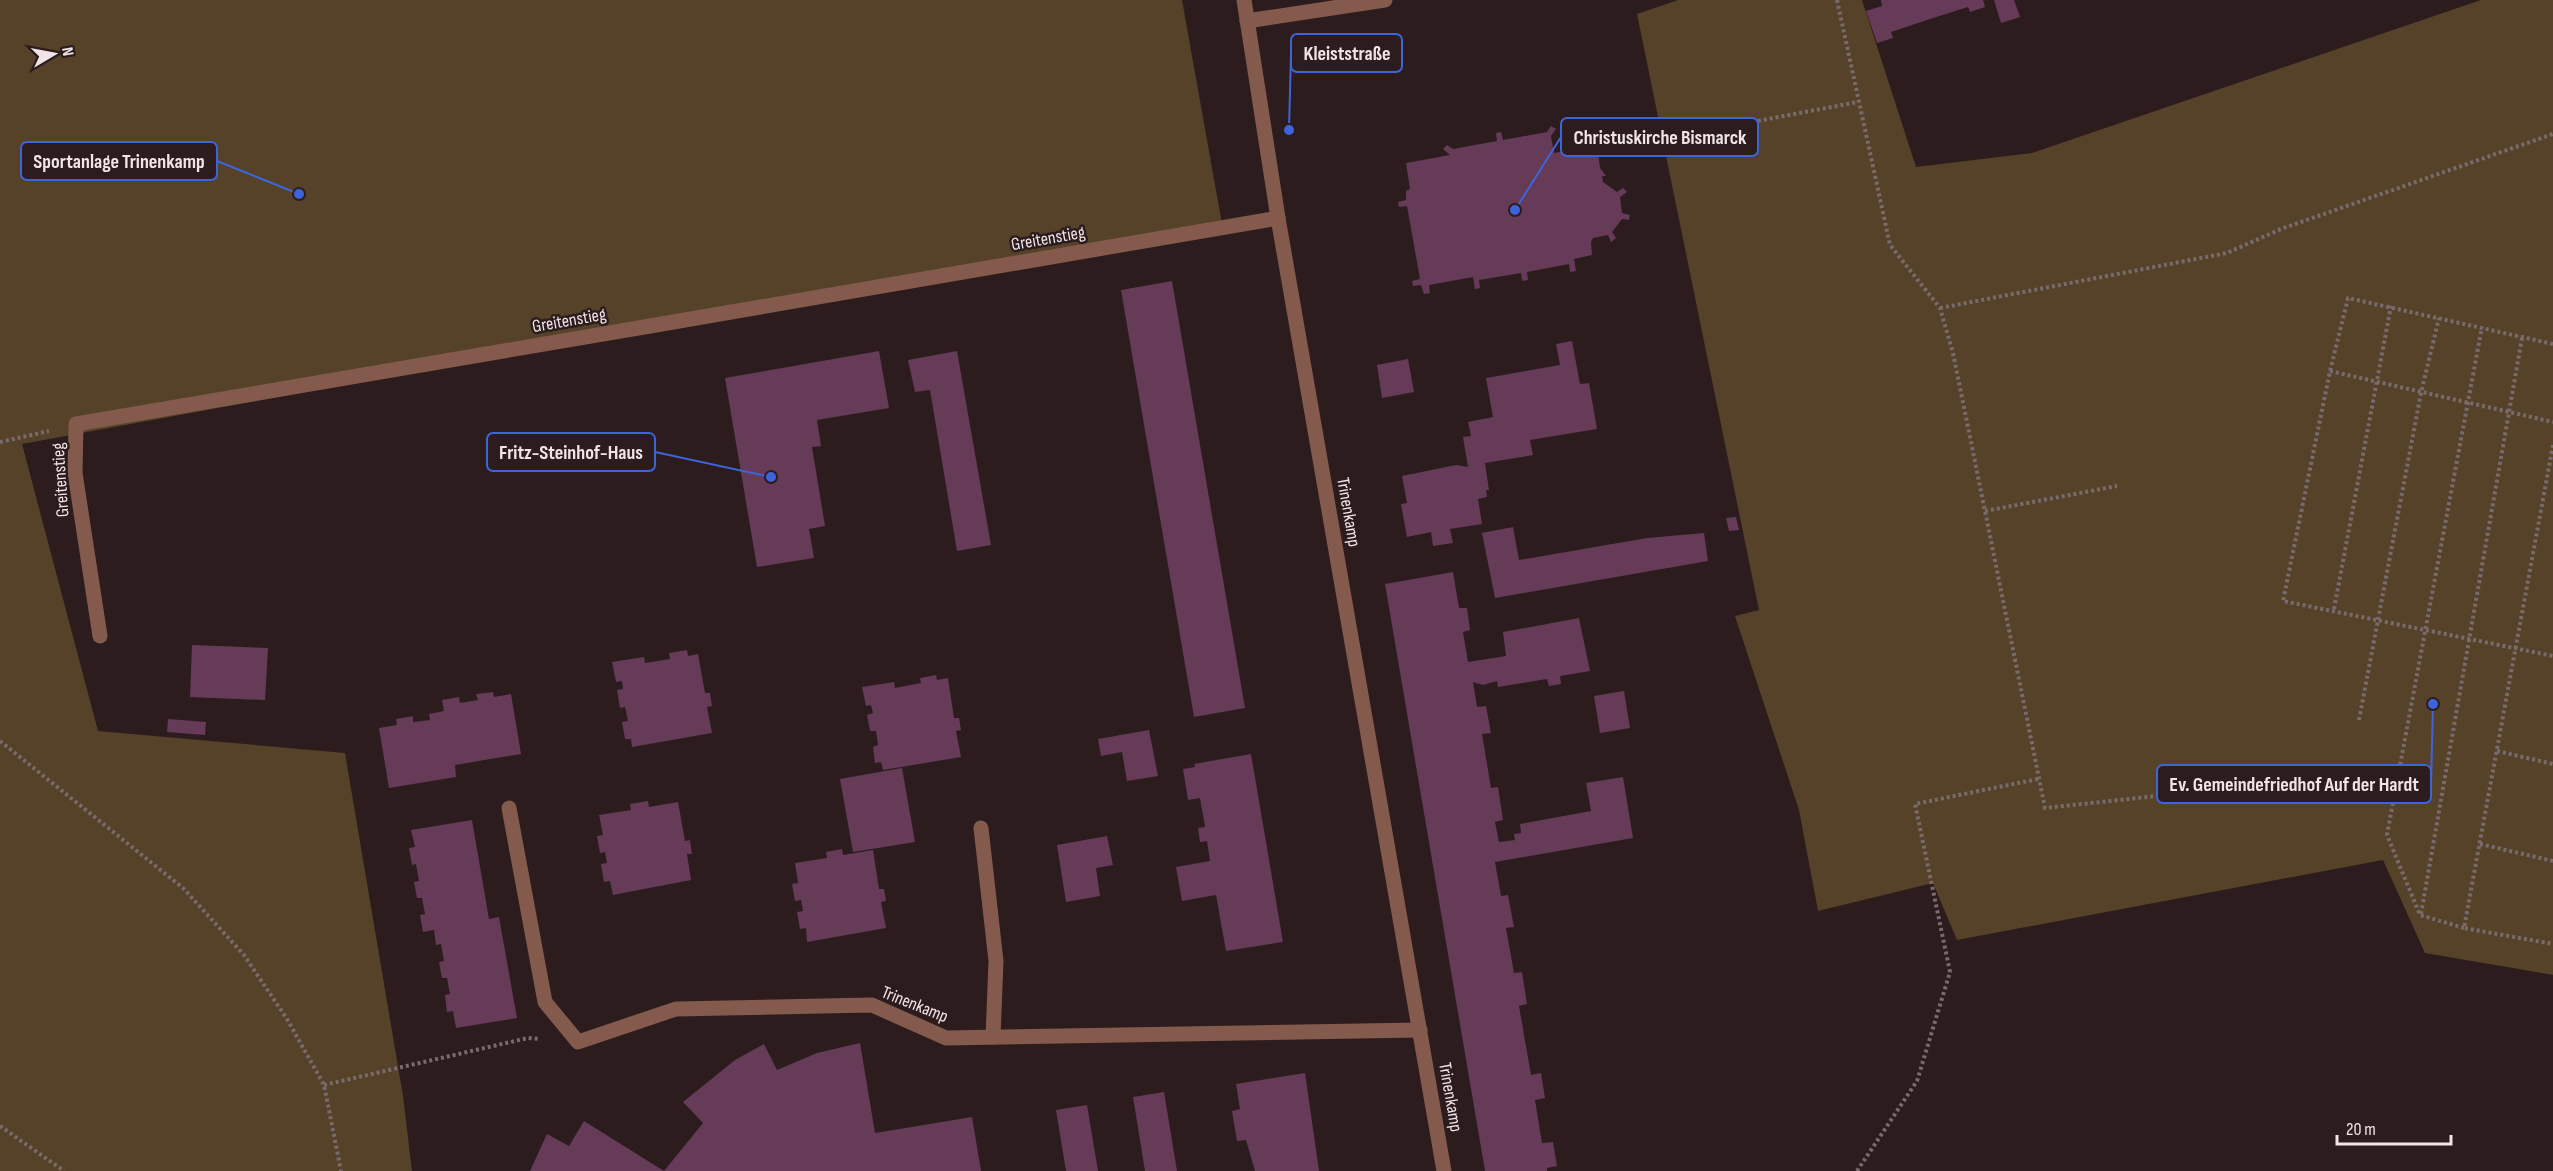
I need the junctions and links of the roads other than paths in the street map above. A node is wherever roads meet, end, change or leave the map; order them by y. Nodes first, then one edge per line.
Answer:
1 (1244, 0) edge
2 (1385, 0) edge
3 (1247, 21) junction
4 (1278, 218) junction
5 (100, 636) dead end
6 (509, 808) dead end
7 (981, 828) dead end
8 (1420, 1030) junction
9 (993, 1037) junction
10 (1444, 1171) edge

1 - 3 street, Trinenkamp
2 - 3 street
3 - 4 street, Trinenkamp
4 - 5 street, Greitenstieg
4 - 8 street, Trinenkamp
6 - 9 street, Trinenkamp
7 - 9 street
8 - 9 street, Trinenkamp
8 - 10 street, Trinenkamp

